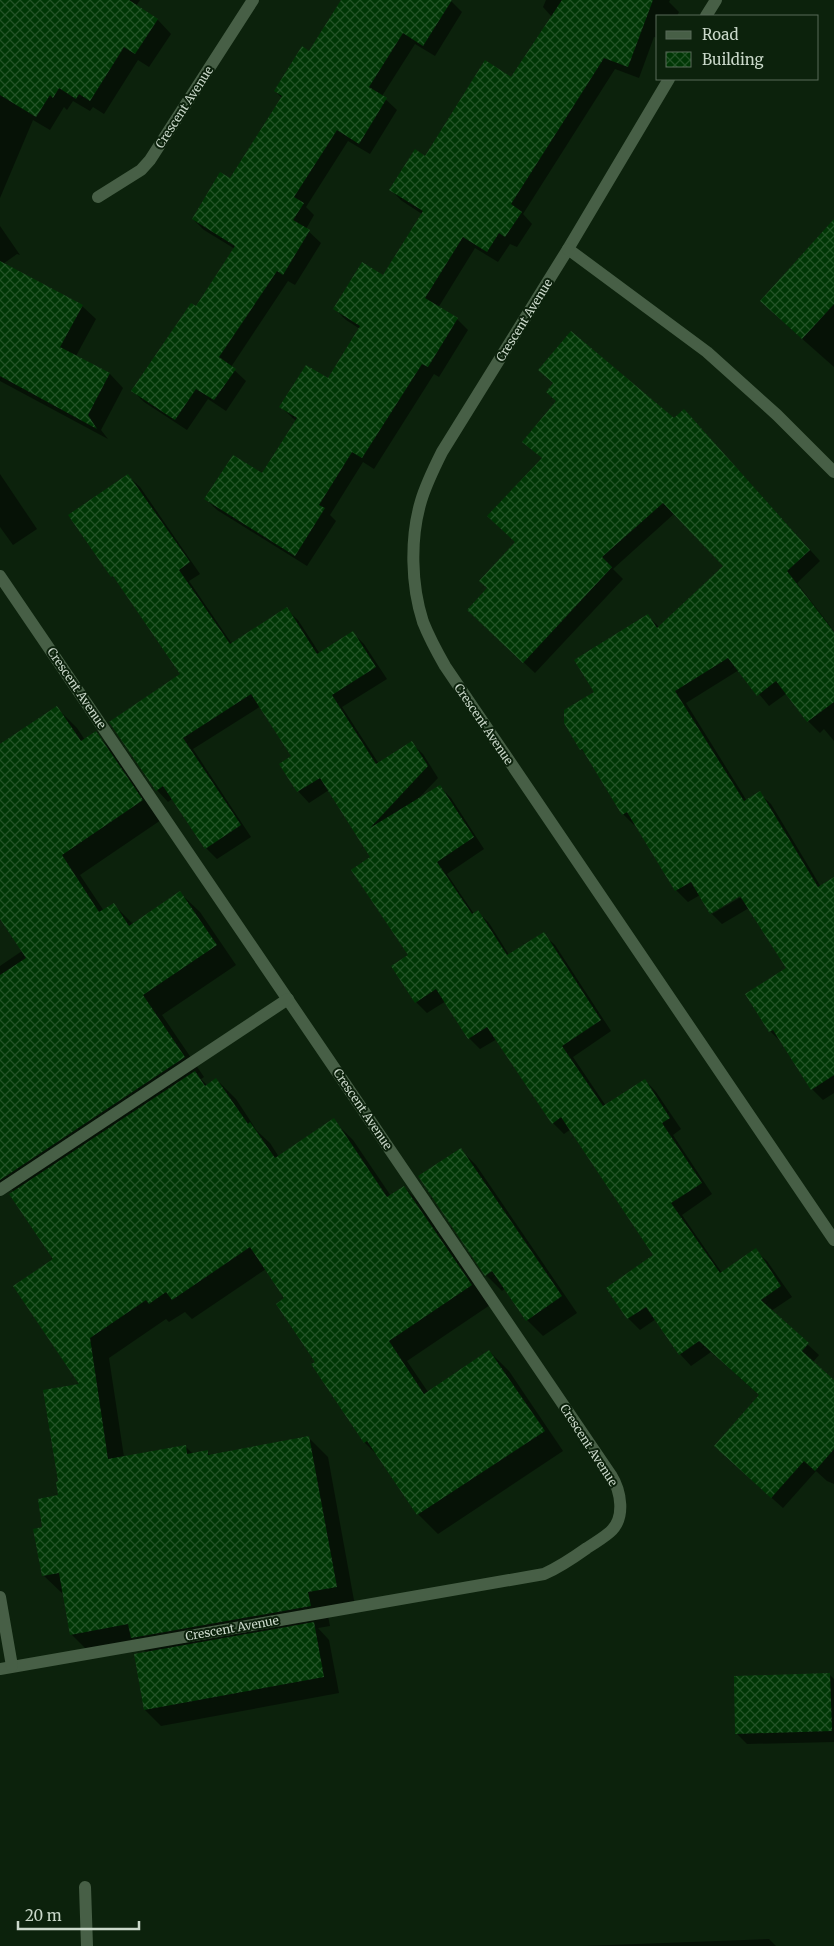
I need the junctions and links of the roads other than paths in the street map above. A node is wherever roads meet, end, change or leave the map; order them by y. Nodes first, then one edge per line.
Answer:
1 (253, 0) edge
2 (716, 0) edge
3 (707, 15) edge
4 (668, 80) edge
5 (98, 197) dead end
6 (568, 249) junction
7 (834, 472) edge
8 (0, 576) edge
9 (288, 999) junction
10 (0, 1190) edge
11 (834, 1240) edge
12 (0, 1596) edge
13 (6, 1668) edge
14 (85, 1887) dead end
15 (87, 1946) edge

1 - 5 street, Crescent Avenue
2 - 3 street
4 - 6 street, Crescent Avenue
6 - 7 street
6 - 11 street, Crescent Avenue
8 - 9 street, Crescent Avenue
9 - 10 street
9 - 13 street, Crescent Avenue
12 - 13 street, Crescent Avenue
14 - 15 street

